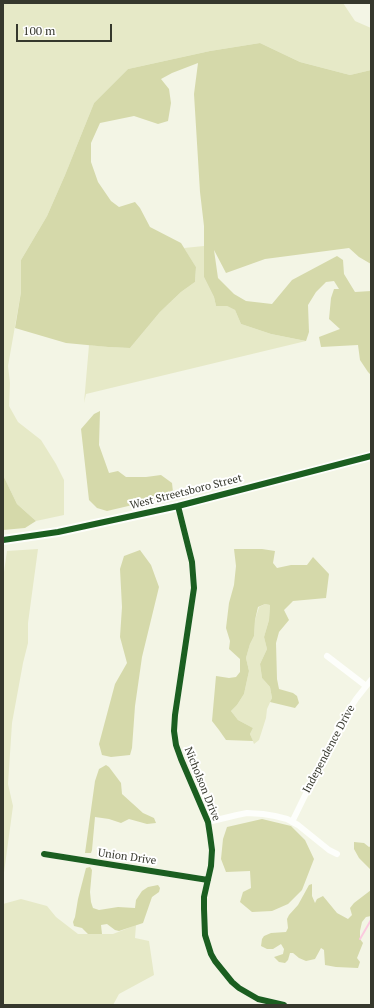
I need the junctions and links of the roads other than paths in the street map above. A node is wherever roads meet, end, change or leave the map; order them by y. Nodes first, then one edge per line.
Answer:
1 (371, 456) edge
2 (178, 506) junction
3 (3, 540) edge
4 (327, 656) dead end
5 (371, 680) edge
6 (366, 686) junction
7 (208, 822) junction
8 (292, 822) junction
9 (44, 854) dead end
10 (337, 854) dead end
11 (208, 880) junction
12 (273, 1004) edge
13 (284, 1005) edge

1 - 2 main road, West Streetsboro Street
2 - 3 main road, West Streetsboro Street
2 - 7 street, Nicholson Drive
4 - 6 street
5 - 6 street, Independence Drive
6 - 8 street, Independence Drive
7 - 8 street
7 - 11 street, Nicholson Drive
8 - 10 street
9 - 11 street, Union Drive
11 - 12 street, Nicholson Drive
12 - 13 street, Nicholson Drive

